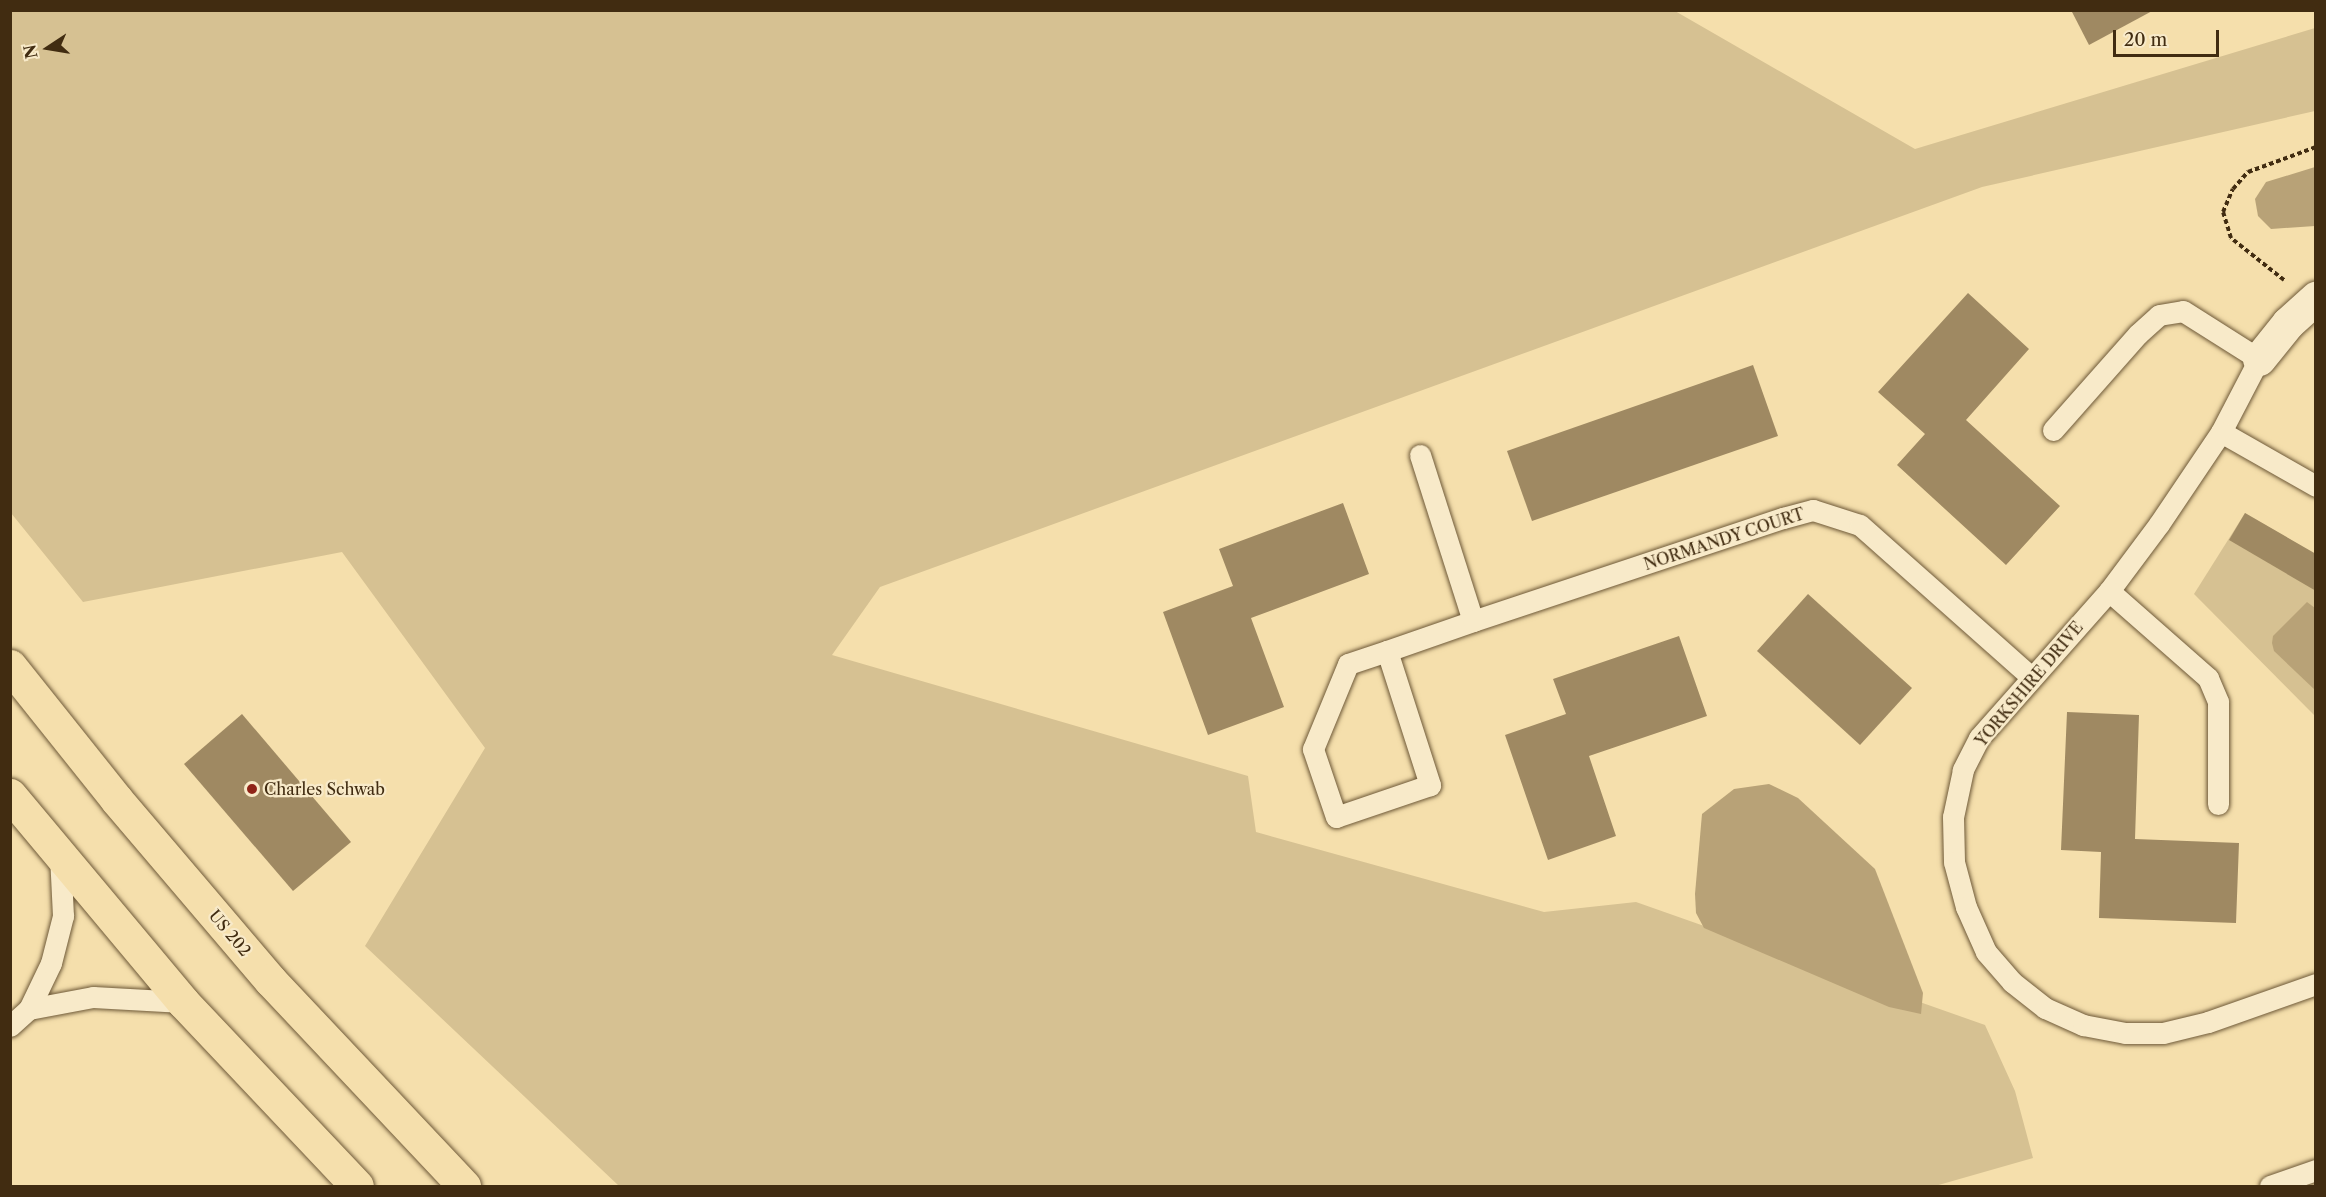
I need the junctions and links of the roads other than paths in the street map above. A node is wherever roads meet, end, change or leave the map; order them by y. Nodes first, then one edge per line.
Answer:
1 (2311, 301) edge
2 (2259, 359) junction
3 (2053, 430) dead end
4 (2221, 432) junction
5 (1420, 455) dead end
6 (2316, 486) edge
7 (2109, 591) junction
8 (1473, 621) junction
9 (1387, 651) junction
10 (10, 666) edge
11 (2031, 677) junction
12 (10, 795) edge
13 (2218, 804) dead end
14 (60, 854) junction
15 (2316, 984) edge
16 (183, 1002) junction
17 (29, 1009) junction
18 (10, 1026) edge
19 (2316, 1170) edge
20 (357, 1186) edge
21 (464, 1186) edge
22 (2270, 1186) edge

1 - 2 street, YORKSHIRE DRIVE
2 - 3 lane
2 - 4 lane, YORKSHIRE DRIVE
4 - 6 lane
4 - 7 lane, YORKSHIRE DRIVE
5 - 8 lane
7 - 11 lane, YORKSHIRE DRIVE
7 - 13 lane
8 - 9 lane, NORMANDY COURT
8 - 11 lane, NORMANDY COURT
9 - 9 lane, NORMANDY COURT
10 - 21 highway, US 202 / US 202
11 - 15 lane, YORKSHIRE DRIVE
12 - 14 highway
14 - 16 highway
14 - 17 lane
16 - 17 lane
16 - 20 highway
17 - 18 lane
19 - 22 lane

